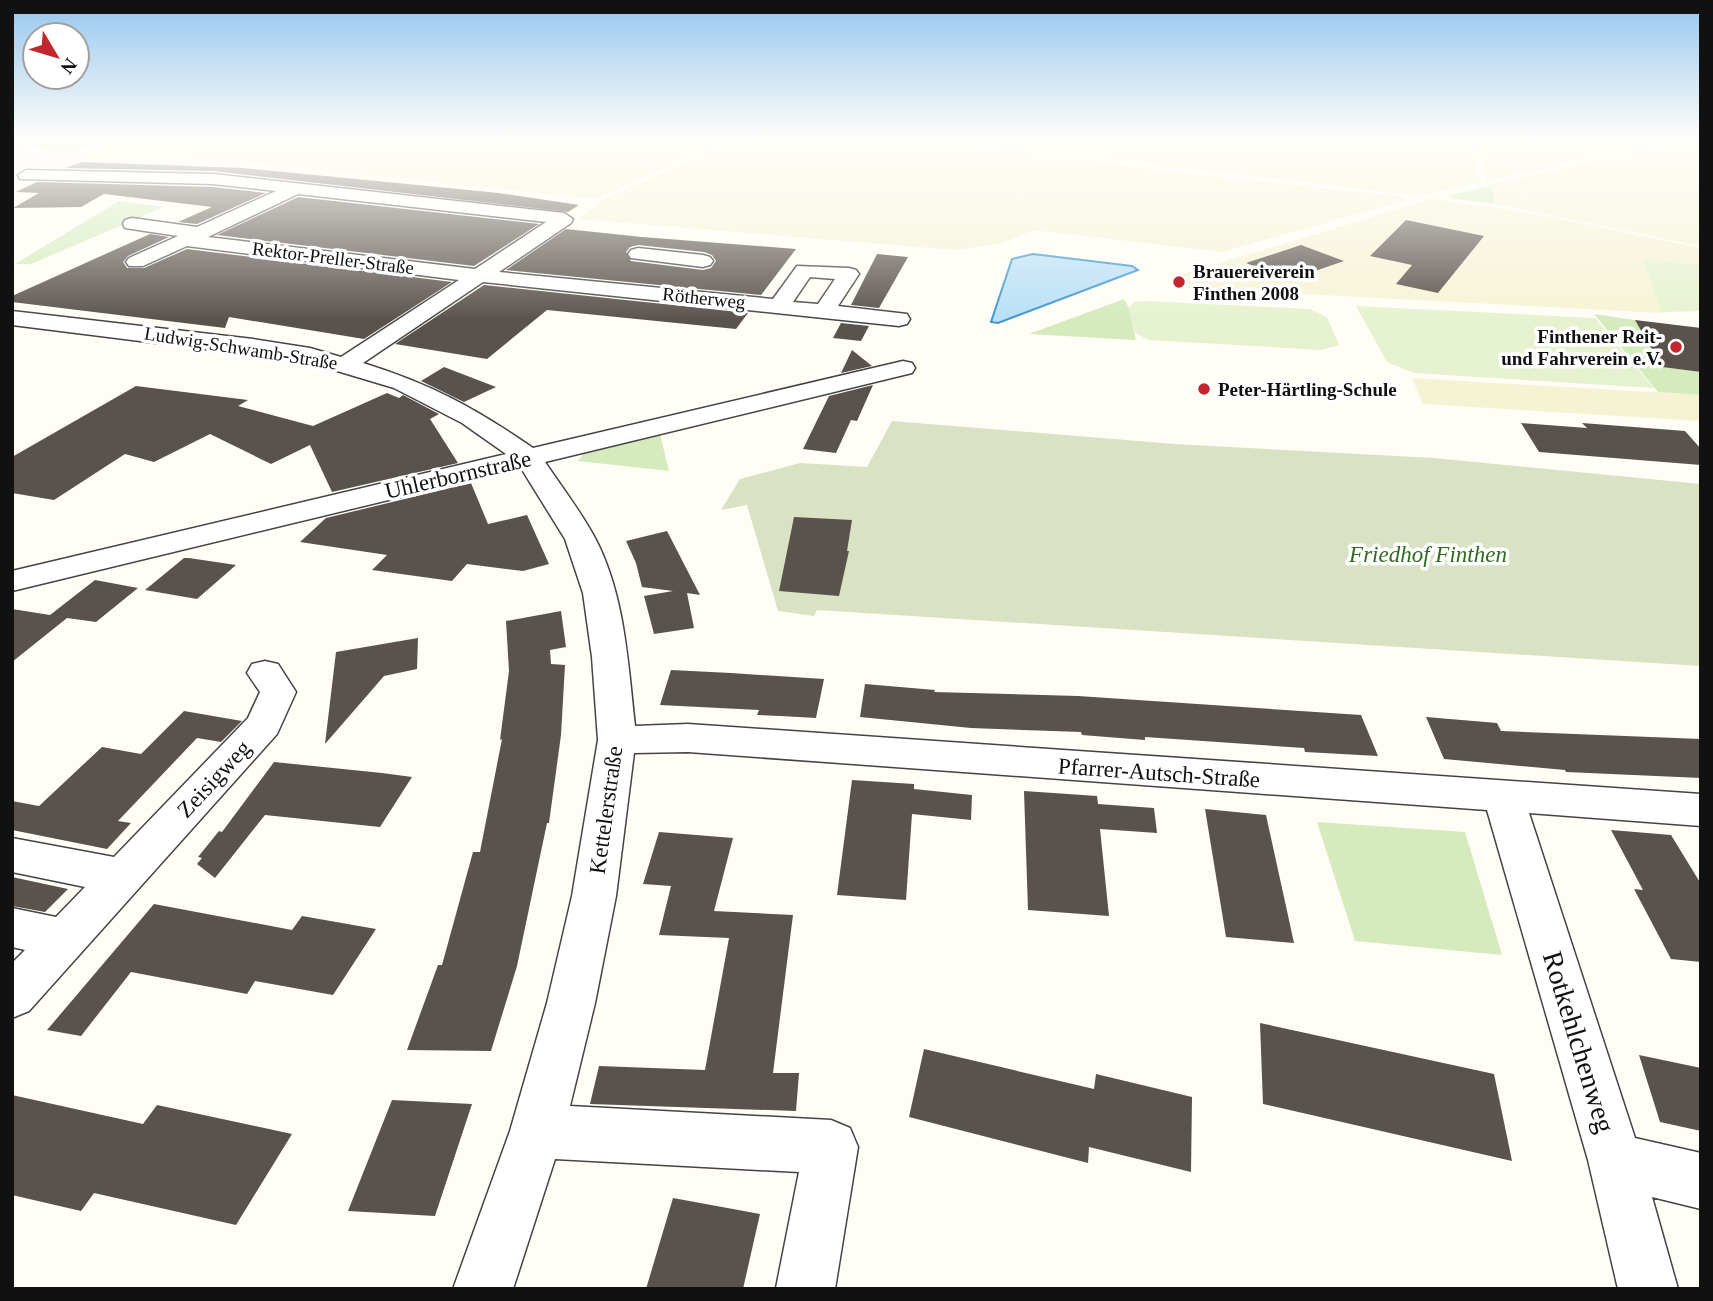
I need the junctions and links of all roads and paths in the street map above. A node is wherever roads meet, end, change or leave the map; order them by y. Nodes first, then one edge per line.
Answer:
1 (272, 200) edge
2 (398, 200) edge
3 (132, 224) dead end
4 (193, 236) junction
5 (638, 254) dead end
6 (662, 256) junction
7 (703, 261) dead end
8 (136, 262) dead end
9 (480, 276) junction
10 (628, 291) junction
11 (779, 306) junction
12 (824, 311) junction
13 (12, 318) edge
14 (899, 319) dead end
15 (346, 364) junction
16 (903, 368) dead end
17 (529, 458) junction
18 (12, 580) edge
19 (265, 673) dead end
20 (617, 740) junction
21 (1503, 796) junction
22 (1701, 810) edge
23 (12, 855) edge
24 (122, 877) junction
25 (12, 927) edge
26 (65, 939) junction
27 (12, 996) edge
28 (537, 1132) junction
29 (1615, 1160) junction
30 (1701, 1181) edge
31 (806, 1288) edge
32 (483, 1289) edge
33 (1648, 1289) edge

1 - 4 street, Rektor-Preller-Straße
2 - 9 street
3 - 4 street
4 - 8 street, Rektor-Preller-Straße
4 - 9 street, Rektor-Preller-Straße
5 - 6 street, Rötherweg
6 - 7 street, Rötherweg
6 - 10 street, Rötherweg
9 - 10 street, Rötherweg
9 - 15 street
10 - 11 street, Rötherweg
11 - 12 street, Rötherweg
11 - 12 street
12 - 14 street, Rötherweg
13 - 15 street, Ludwig-Schwamb-Straße
15 - 17 street, Ludwig-Schwamb-Straße
16 - 17 street, Uhlerbornstraße
17 - 18 street, Uhlerbornstraße
17 - 20 street, Kettelerstraße
19 - 24 street, Zeisigweg
20 - 21 street, Pfarrer-Autsch-Straße
20 - 28 street, Kettelerstraße
21 - 22 street, Pfarrer-Autsch-Straße
21 - 29 street, Rotkehlchenweg
23 - 24 street
24 - 26 street, Zeisigweg
25 - 26 street
26 - 27 street, Zeisigweg
28 - 31 street
28 - 32 street, Kettelerstraße
29 - 30 street
29 - 33 street, Rotkehlchenweg

